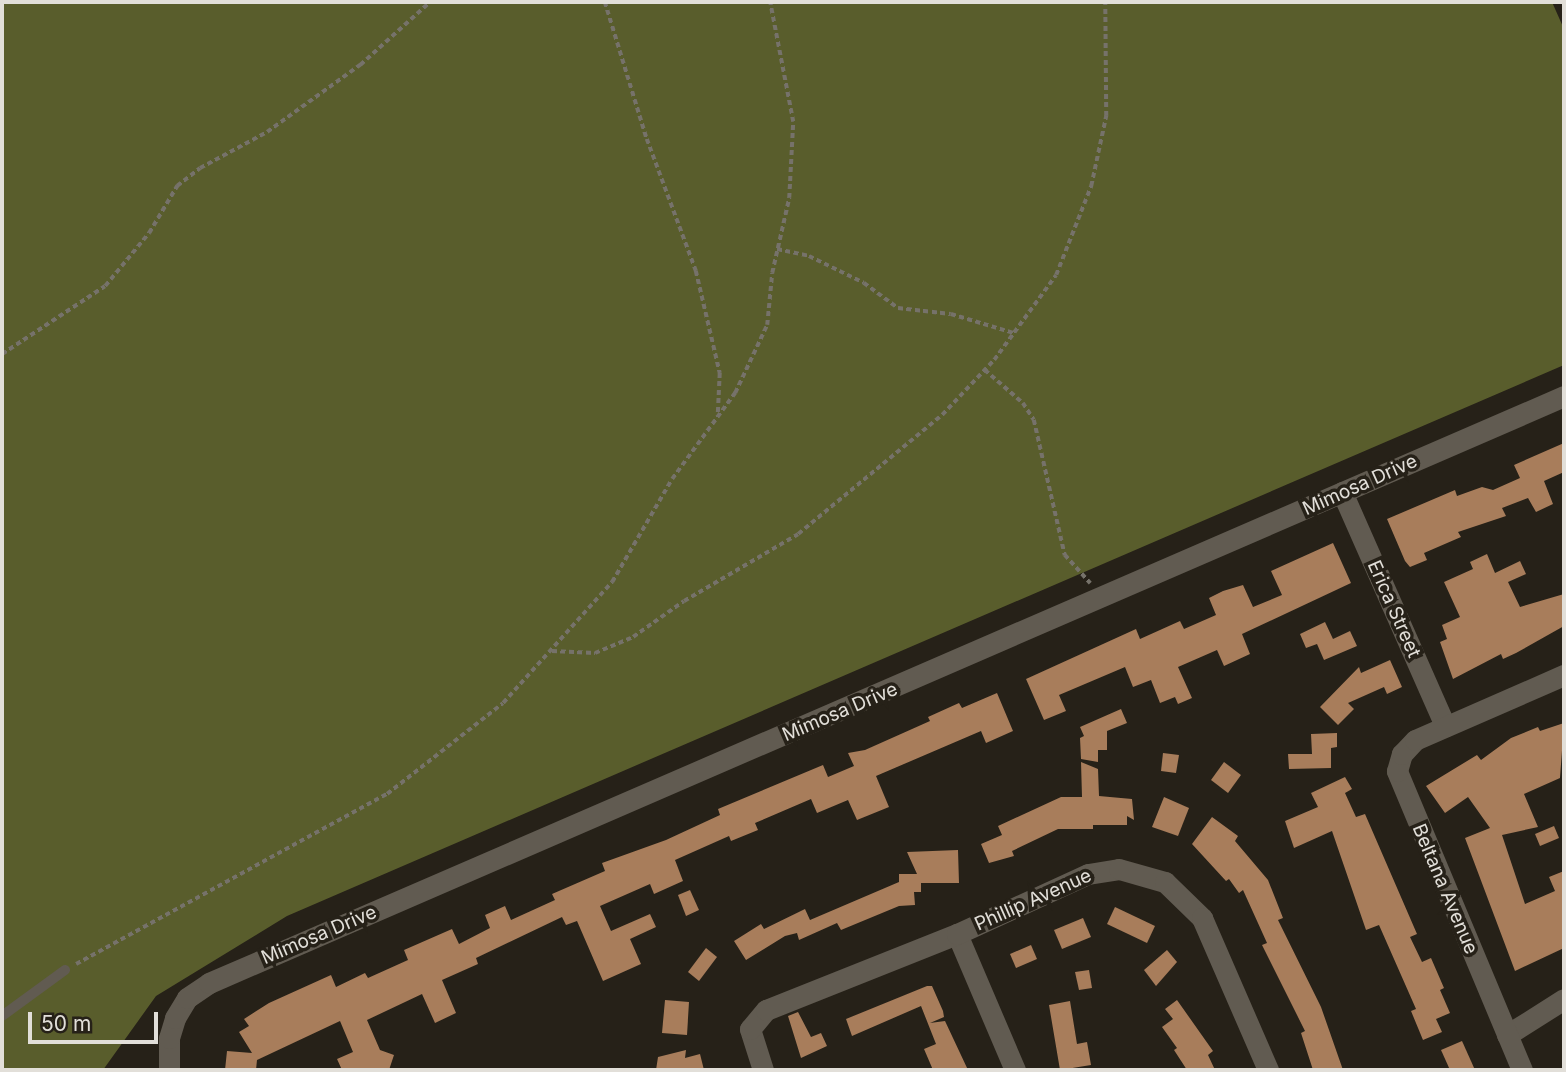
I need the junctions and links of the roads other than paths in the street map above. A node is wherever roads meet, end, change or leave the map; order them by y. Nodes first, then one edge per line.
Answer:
1 (1564, 396) edge
2 (1342, 492) junction
3 (1564, 675) edge
4 (1445, 726) junction
5 (957, 934) junction
6 (65, 970) road end
7 (1564, 999) edge
8 (2, 1016) edge
9 (1507, 1035) junction
10 (169, 1070) edge
11 (763, 1070) edge
12 (1015, 1070) edge
13 (1268, 1070) edge
14 (1522, 1070) edge

1 - 2 street, Mimosa Drive
2 - 4 street, Erica Street
2 - 10 street, Mimosa Drive
3 - 4 street, Beltana Avenue
4 - 9 street, Beltana Avenue
5 - 11 street, Phillip Avenue
5 - 12 street
5 - 13 street, Phillip Avenue
6 - 8 lane
7 - 9 street
9 - 14 street, Beltana Avenue

